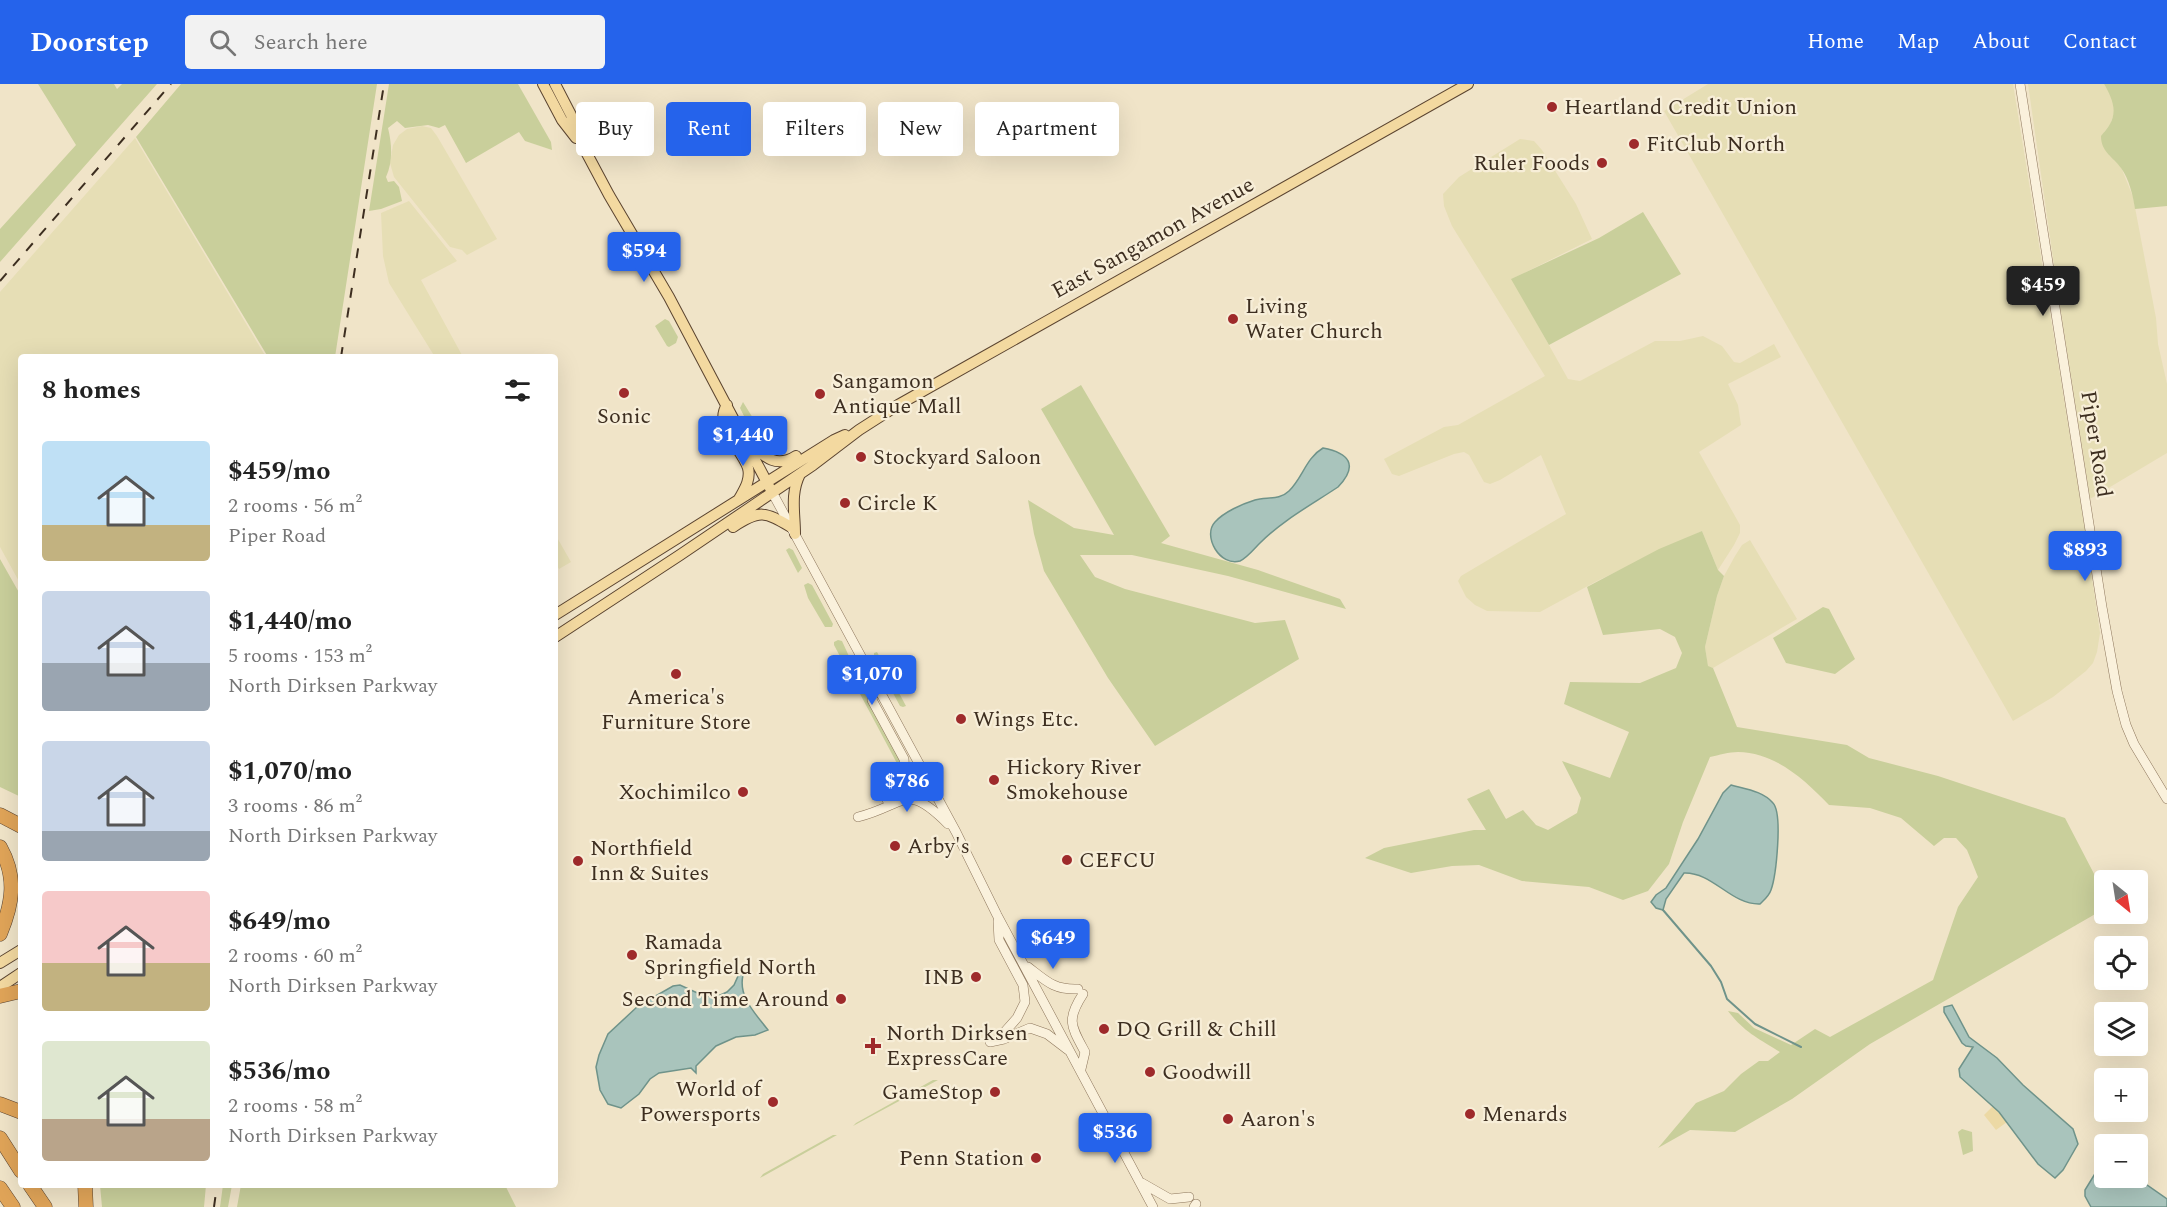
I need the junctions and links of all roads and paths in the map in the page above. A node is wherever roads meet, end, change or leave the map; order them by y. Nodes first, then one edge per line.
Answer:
1 (543, 84) edge
2 (555, 84) edge
3 (1468, 84) edge
4 (2020, 84) edge
5 (576, 128) edge
6 (576, 138) edge
7 (588, 156) edge
8 (727, 405) junction
9 (858, 430) junction
10 (744, 438) junction
11 (834, 440) junction
12 (800, 474) junction
13 (769, 487) junction
14 (739, 500) junction
15 (793, 531) junction
16 (680, 555) junction
17 (558, 613) edge
18 (558, 635) edge
19 (875, 681) junction
20 (887, 800) dead end
21 (2167, 800) edge
22 (0, 815) edge
23 (858, 817) dead end
24 (18, 824) edge
25 (956, 832) junction
26 (0, 847) edge
27 (997, 915) junction
28 (0, 934) edge
29 (18, 952) edge
30 (0, 963) edge
31 (1024, 964) junction
32 (18, 975) edge
33 (0, 987) edge
34 (18, 992) edge
35 (0, 996) edge
36 (1001, 1036) dead end
37 (990, 1042) dead end
38 (1071, 1052) junction
39 (1081, 1069) junction
40 (0, 1104) edge
41 (18, 1111) edge
42 (0, 1138) edge
43 (18, 1166) edge
44 (1140, 1181) junction
45 (0, 1188) edge
46 (32, 1188) edge
47 (85, 1188) edge
48 (1189, 1197) dead end
49 (13, 1207) edge
50 (45, 1207) edge
51 (86, 1207) edge
52 (1154, 1207) edge

1 - 6 main road
2 - 5 main road
3 - 9 main road, East Sangamon Avenue
4 - 21 street, Piper Road
7 - 8 main road
8 - 10 main road
8 - 14 main road
9 - 11 main road, East Sangamon Avenue
9 - 12 main road, East Sangamon Avenue
10 - 11 main road
10 - 13 main road
11 - 13 main road, East Sangamon Avenue
12 - 13 main road, East Sangamon Avenue
12 - 15 main road
13 - 14 main road, East Sangamon Avenue
13 - 15 street
13 - 16 main road, East Sangamon Avenue
14 - 17 main road, East Sangamon Avenue
15 - 16 main road
15 - 19 street
16 - 18 main road, East Sangamon Avenue
19 - 20 street
19 - 25 street
22 - 24 highway
23 - 25 street
25 - 27 street
26 - 28 highway
27 - 31 street
27 - 36 street
29 - 30 main road
31 - 38 street
31 - 39 street
32 - 33 main road
34 - 35 highway
37 - 38 street
38 - 39 street
39 - 44 street
40 - 41 highway
42 - 43 highway
44 - 48 street
44 - 52 street
45 - 49 highway
46 - 50 highway
47 - 51 highway

